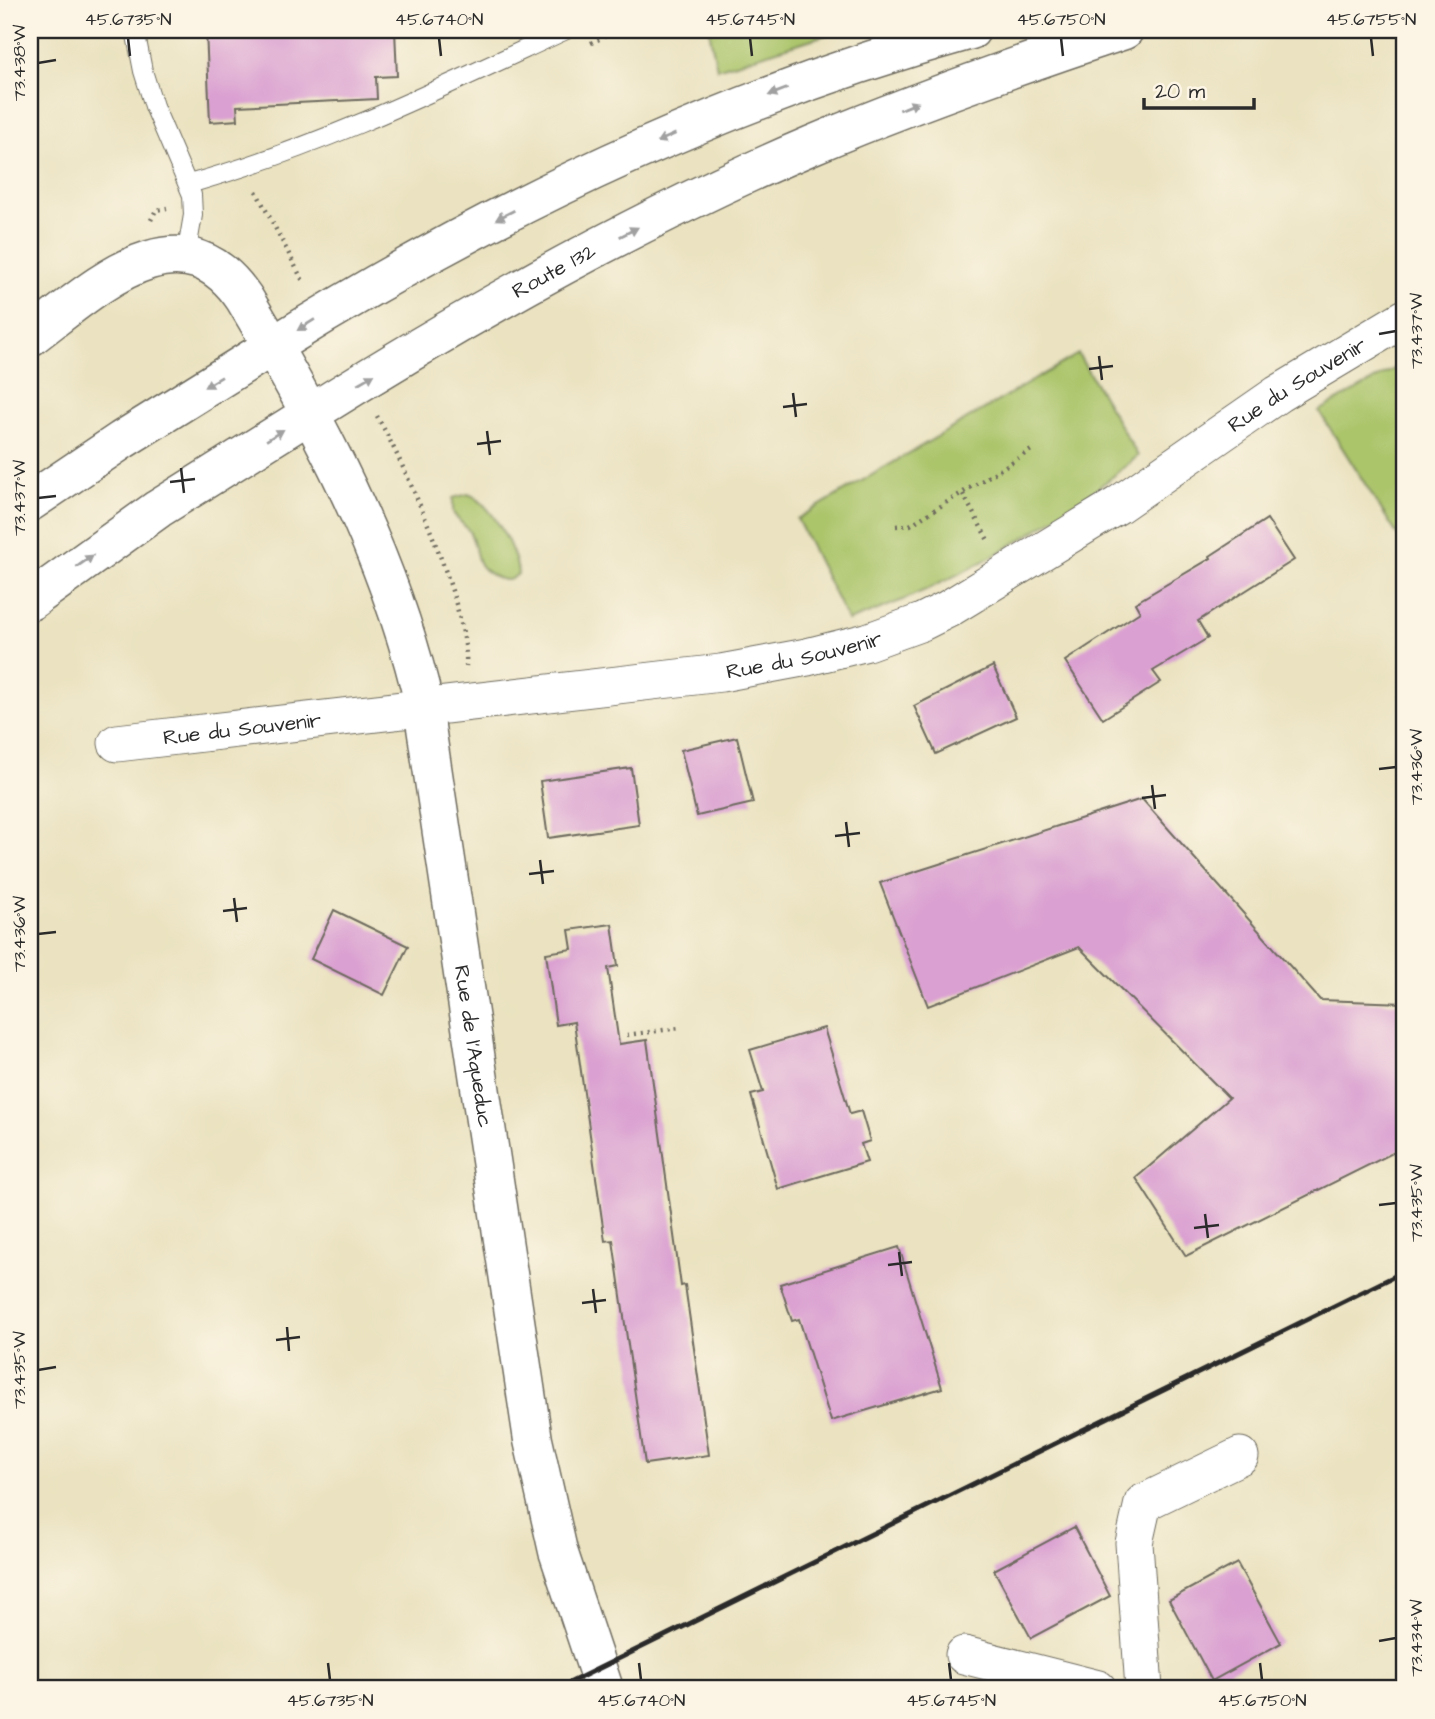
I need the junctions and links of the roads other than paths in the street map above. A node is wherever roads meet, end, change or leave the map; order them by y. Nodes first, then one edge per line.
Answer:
1 (135, 30) edge
2 (566, 30) edge
3 (971, 30) edge
4 (1124, 30) edge
5 (189, 184) junction
6 (186, 256) junction
7 (1405, 318) edge
8 (30, 337) edge
9 (271, 347) junction
10 (308, 415) junction
11 (30, 502) edge
12 (30, 601) edge
13 (423, 706) junction
14 (117, 743) dead end
15 (1240, 1456) dead end
16 (964, 1655) dead end
17 (604, 1689) edge
18 (1098, 1689) edge
19 (1144, 1689) edge

1 - 5 lane
2 - 5 lane
3 -> 9 main road
10 -> 4 main road, Route 132
5 - 6 lane
6 - 8 main road
6 - 9 main road, Rue de l'Aqueduc
7 - 13 street, Rue du Souvenir
9 - 10 main road, Rue de l'Aqueduc
9 -> 11 main road
12 -> 10 main road, Route 132
10 - 13 main road, Rue de l'Aqueduc
13 - 14 street, Rue du Souvenir
13 - 17 main road, Rue de l'Aqueduc
15 - 19 street
16 - 18 street

